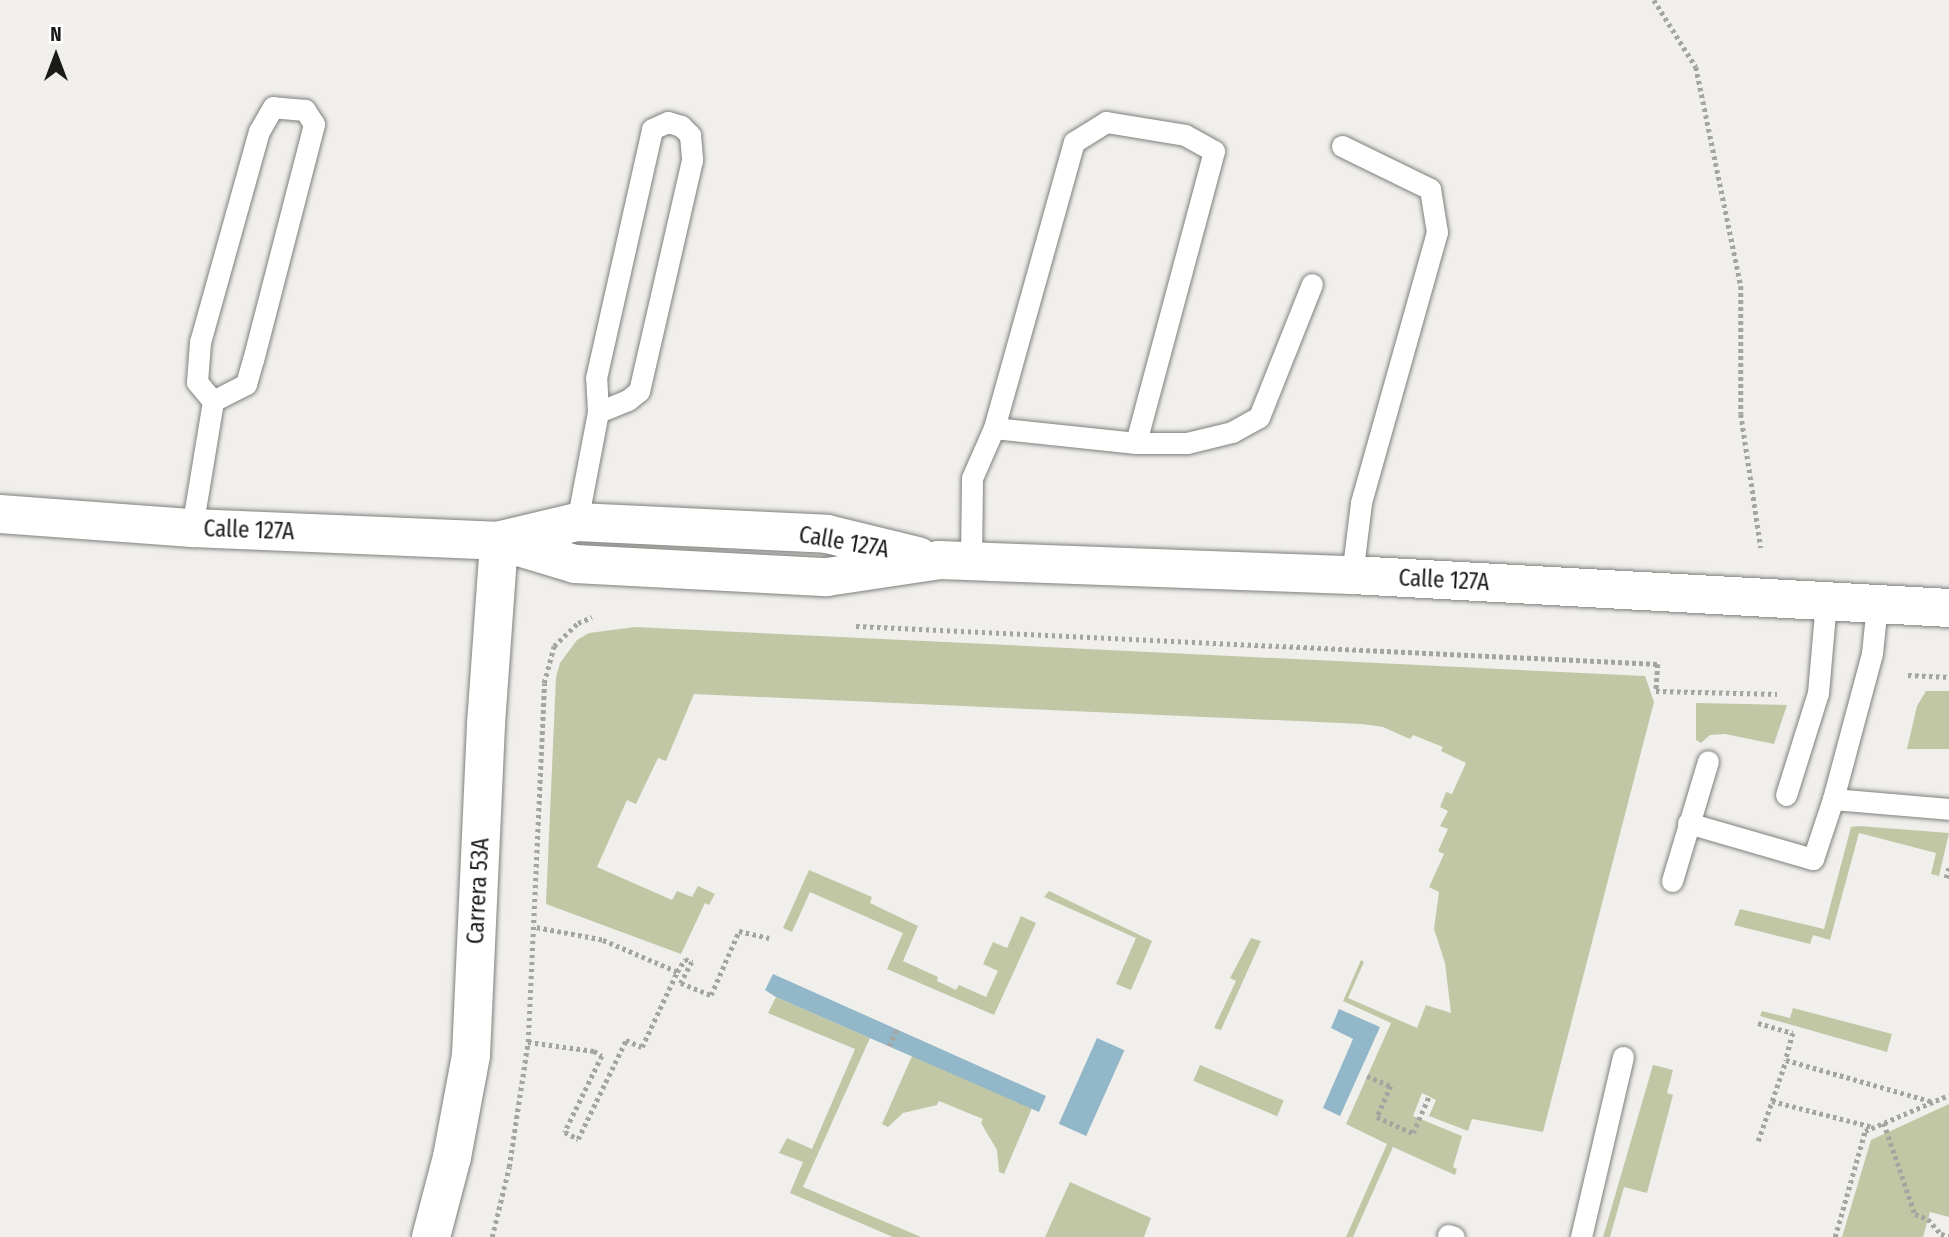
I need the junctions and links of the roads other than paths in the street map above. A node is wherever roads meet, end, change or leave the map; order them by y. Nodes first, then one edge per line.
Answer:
1 (1342, 146) dead end
2 (1312, 284) dead end
3 (213, 401) junction
4 (598, 412) junction
5 (994, 428) junction
6 (1136, 443) junction
7 (0, 514) edge
8 (576, 522) junction
9 (191, 528) junction
10 (499, 541) junction
11 (955, 561) junction
12 (1352, 575) junction
13 (1826, 601) junction
14 (1877, 605) junction
15 (1949, 608) edge
16 (1708, 761) dead end
17 (1786, 795) dead end
18 (1833, 799) junction
19 (1949, 809) edge
20 (1688, 824) junction
21 (1672, 881) dead end
22 (1623, 1056) dead end
23 (431, 1237) edge
24 (1581, 1237) edge

1 - 12 lane
2 - 6 lane
3 - 3 lane
3 - 9 lane
4 - 4 lane
4 - 8 lane
5 - 6 lane
5 - 6 lane
5 - 11 lane
7 - 9 street, Calle 127A
8 - 10 street, Calle 127A
8 - 11 street, Calle 127A
9 - 10 street, Calle 127A
10 - 11 street, Calle 127A
10 - 23 street, Carrera 53A
11 - 12 street, Calle 127A
12 - 13 street, Calle 127A
13 - 14 street, Calle 127A
13 - 17 lane
14 - 15 street, Calle 127A
14 - 18 lane
16 - 20 lane
18 - 19 lane
18 - 20 lane
20 - 21 lane
22 - 24 lane

